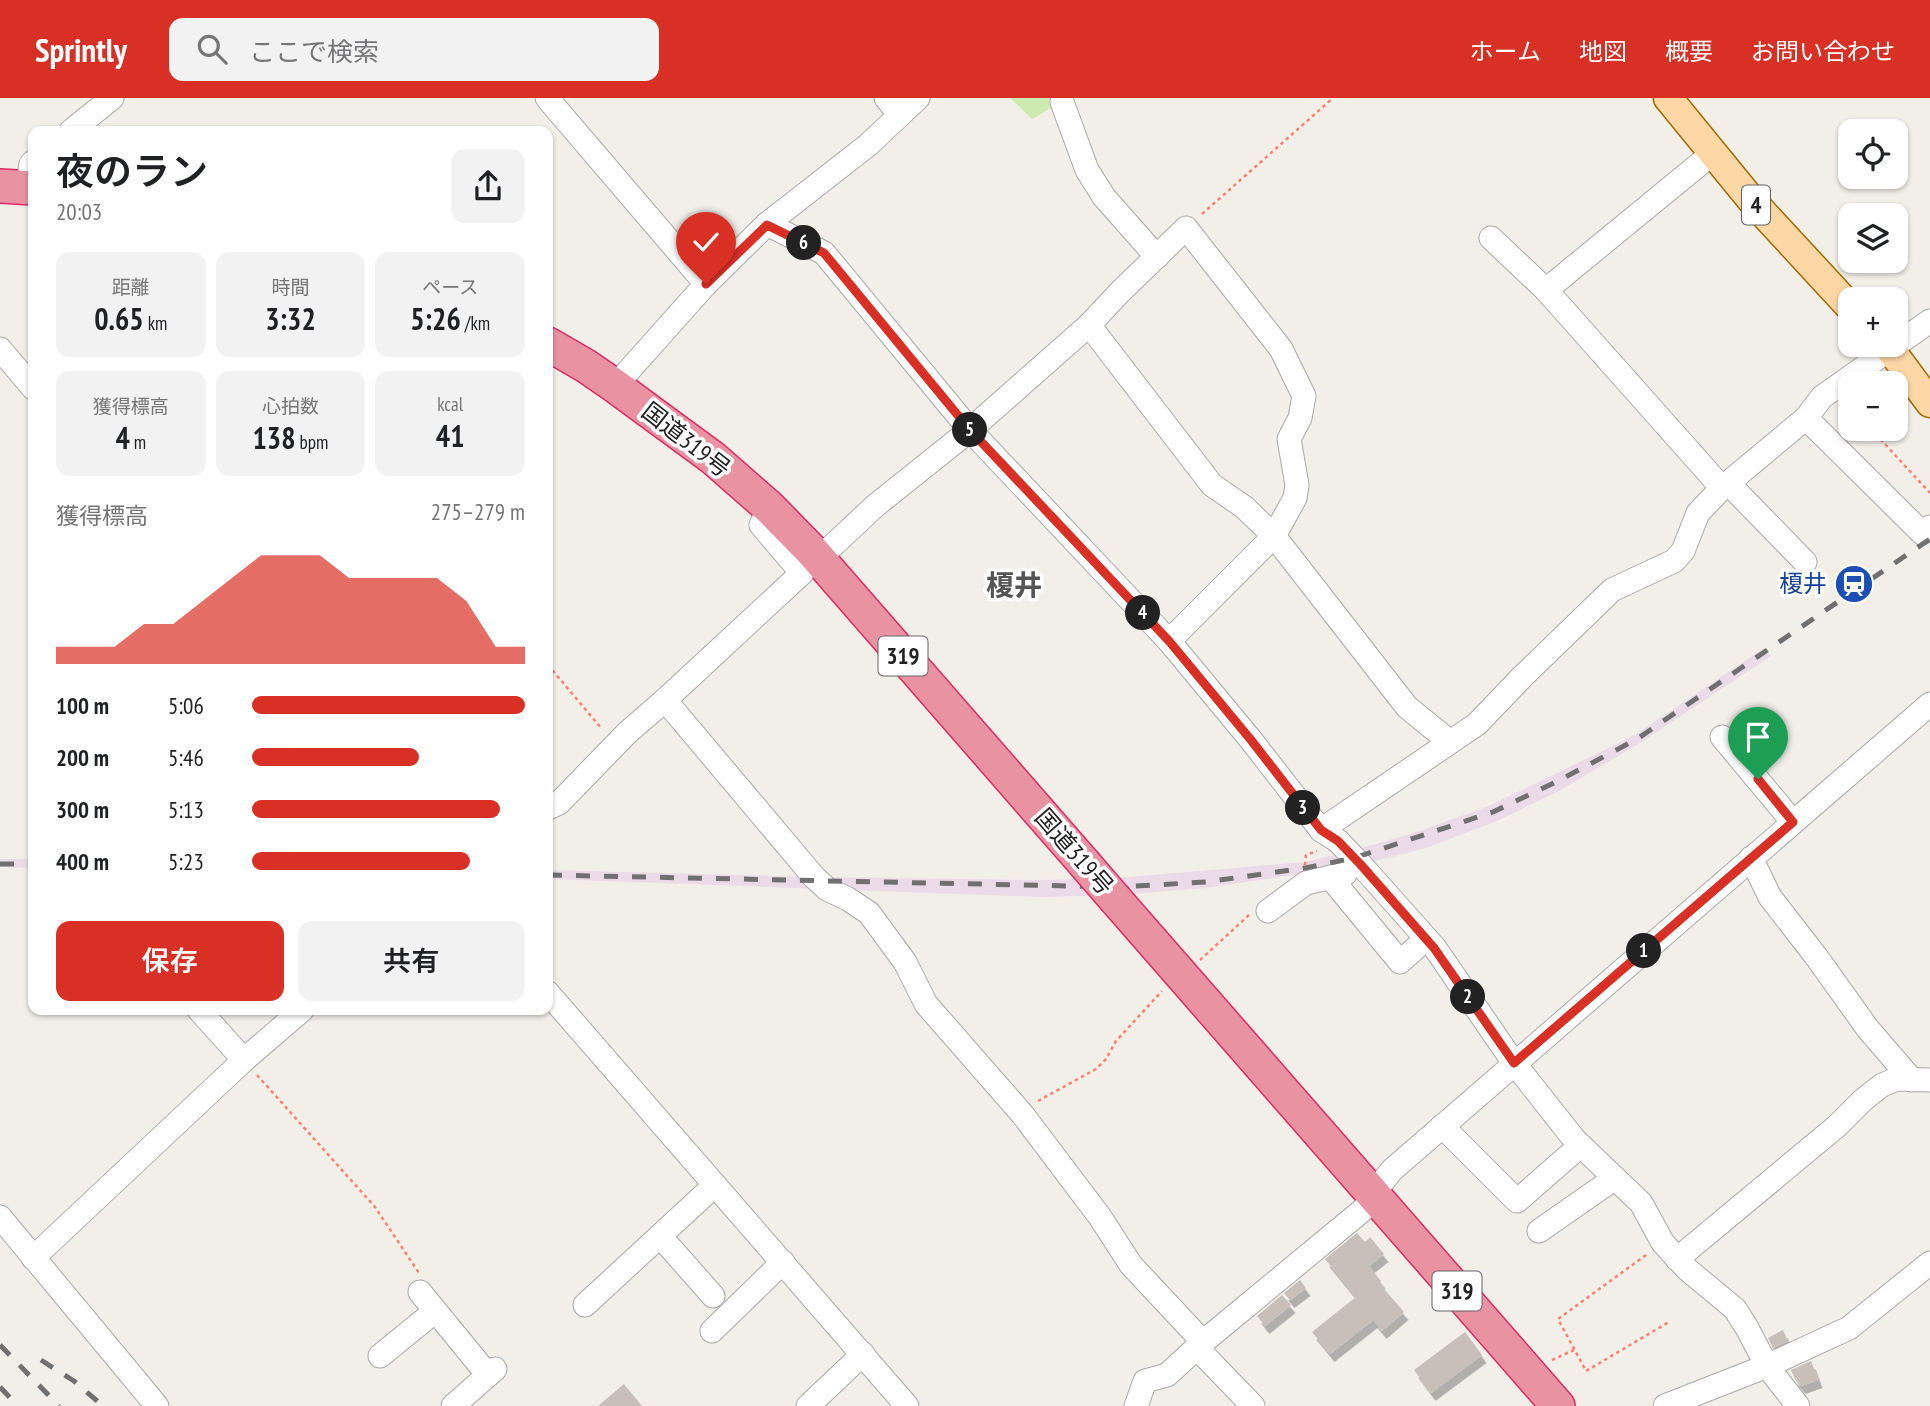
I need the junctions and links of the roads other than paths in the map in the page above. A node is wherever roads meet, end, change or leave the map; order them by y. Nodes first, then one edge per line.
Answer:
1 (112, 98) edge
2 (547, 98) edge
3 (918, 98) edge
4 (1674, 100) edge
5 (1062, 102) dead end
6 (893, 106) edge
7 (77, 126) edge
8 (1713, 153) junction
9 (767, 225) junction
10 (1491, 238) dead end
11 (1157, 257) junction
12 (706, 284) junction
13 (1546, 290) junction
14 (1838, 294) edge
15 (1930, 321) edge
16 (1089, 325) junction
17 (1908, 335) edge
18 (553, 347) edge
19 (0, 349) edge
20 (1876, 357) edge
21 (1896, 357) edge
22 (28, 382) edge
23 (615, 386) junction
24 (1930, 403) edge
25 (1806, 418) junction
26 (970, 430) junction
27 (1725, 486) junction
28 (769, 506) junction
29 (1926, 530) edge
30 (1274, 536) junction
31 (827, 551) dead end
32 (1805, 562) dead end
33 (1169, 641) junction
34 (664, 700) junction
35 (1930, 704) edge
36 (1722, 737) dead end
37 (1450, 742) junction
38 (553, 806) edge
39 (1793, 822) junction
40 (1321, 830) junction
41 (1751, 858) junction
42 (1365, 869) junction
43 (1331, 877) junction
44 (1268, 911) dead end
45 (1426, 939) junction
46 (553, 999) edge
47 (204, 1015) edge
48 (296, 1015) edge
49 (244, 1060) junction
50 (1514, 1063) junction
51 (1921, 1080) edge
52 (1442, 1126) junction
53 (1580, 1146) junction
54 (1615, 1178) junction
55 (715, 1185) junction
56 (1372, 1195) junction
57 (0, 1217) edge
58 (1539, 1231) dead end
59 (660, 1236) junction
60 (1670, 1251) junction
61 (33, 1258) junction
62 (783, 1262) junction
63 (1930, 1263) edge
64 (420, 1283) road end
65 (713, 1296) dead end
66 (585, 1305) dead end
67 (435, 1311) junction
68 (712, 1331) dead end
69 (1200, 1345) junction
70 (863, 1354) junction
71 (380, 1356) dead end
72 (1767, 1366) junction
73 (156, 1406) edge
74 (453, 1406) edge
75 (808, 1406) edge
76 (907, 1406) edge
77 (1136, 1406) edge
78 (1253, 1406) edge
79 (1558, 1406) edge
80 (1665, 1406) edge
81 (1798, 1406) edge

1 - 7 street
2 - 12 street
3 - 6 street
4 - 8 main road, 4
5 - 11 street
6 - 9 street
8 - 13 street
8 - 14 main road, 4
9 - 12 street
9 - 26 street
10 - 13 street
11 - 16 street
11 - 30 street
12 - 23 street
13 - 27 street
15 - 17 street
16 - 26 street
16 - 30 street
18 - 23 highway, 国道319号 / 319
19 - 22 street
20 - 25 street
21 - 24 main road
23 - 28 highway, 国道319号 / 319
25 - 27 street
25 - 29 street
26 - 31 street
26 - 33 street
27 - 32 street
27 - 37 street
28 - 34 street
28 - 56 highway, 国道319号 / 319, bridge
30 - 33 street
30 - 37 street
33 - 40 street
34 - 38 street
34 - 69 street
35 - 39 street
36 - 39 street
37 - 40 street
39 - 41 street
40 - 42 street
41 - 50 street
41 - 51 street
42 - 43 street
42 - 45 street
43 - 44 street
43 - 45 street
45 - 50 street
46 - 55 street
47 - 49 street
48 - 49 street
49 - 61 street
50 - 52 street
50 - 53 street
51 - 60 street
52 - 53 street
52 - 56 street
53 - 54 street
54 - 58 street
54 - 60 street
55 - 59 street
55 - 62 street
56 - 69 street
56 - 79 highway, 国道319号 / 319
57 - 61 street
59 - 65 street
59 - 66 street
60 - 72 street
61 - 73 street
62 - 68 street
62 - 70 street
63 - 72 street
64 - 67 street
67 - 71 street
67 - 74 street
69 - 77 street
69 - 78 street
70 - 75 street
70 - 76 street
72 - 80 street
72 - 81 street

